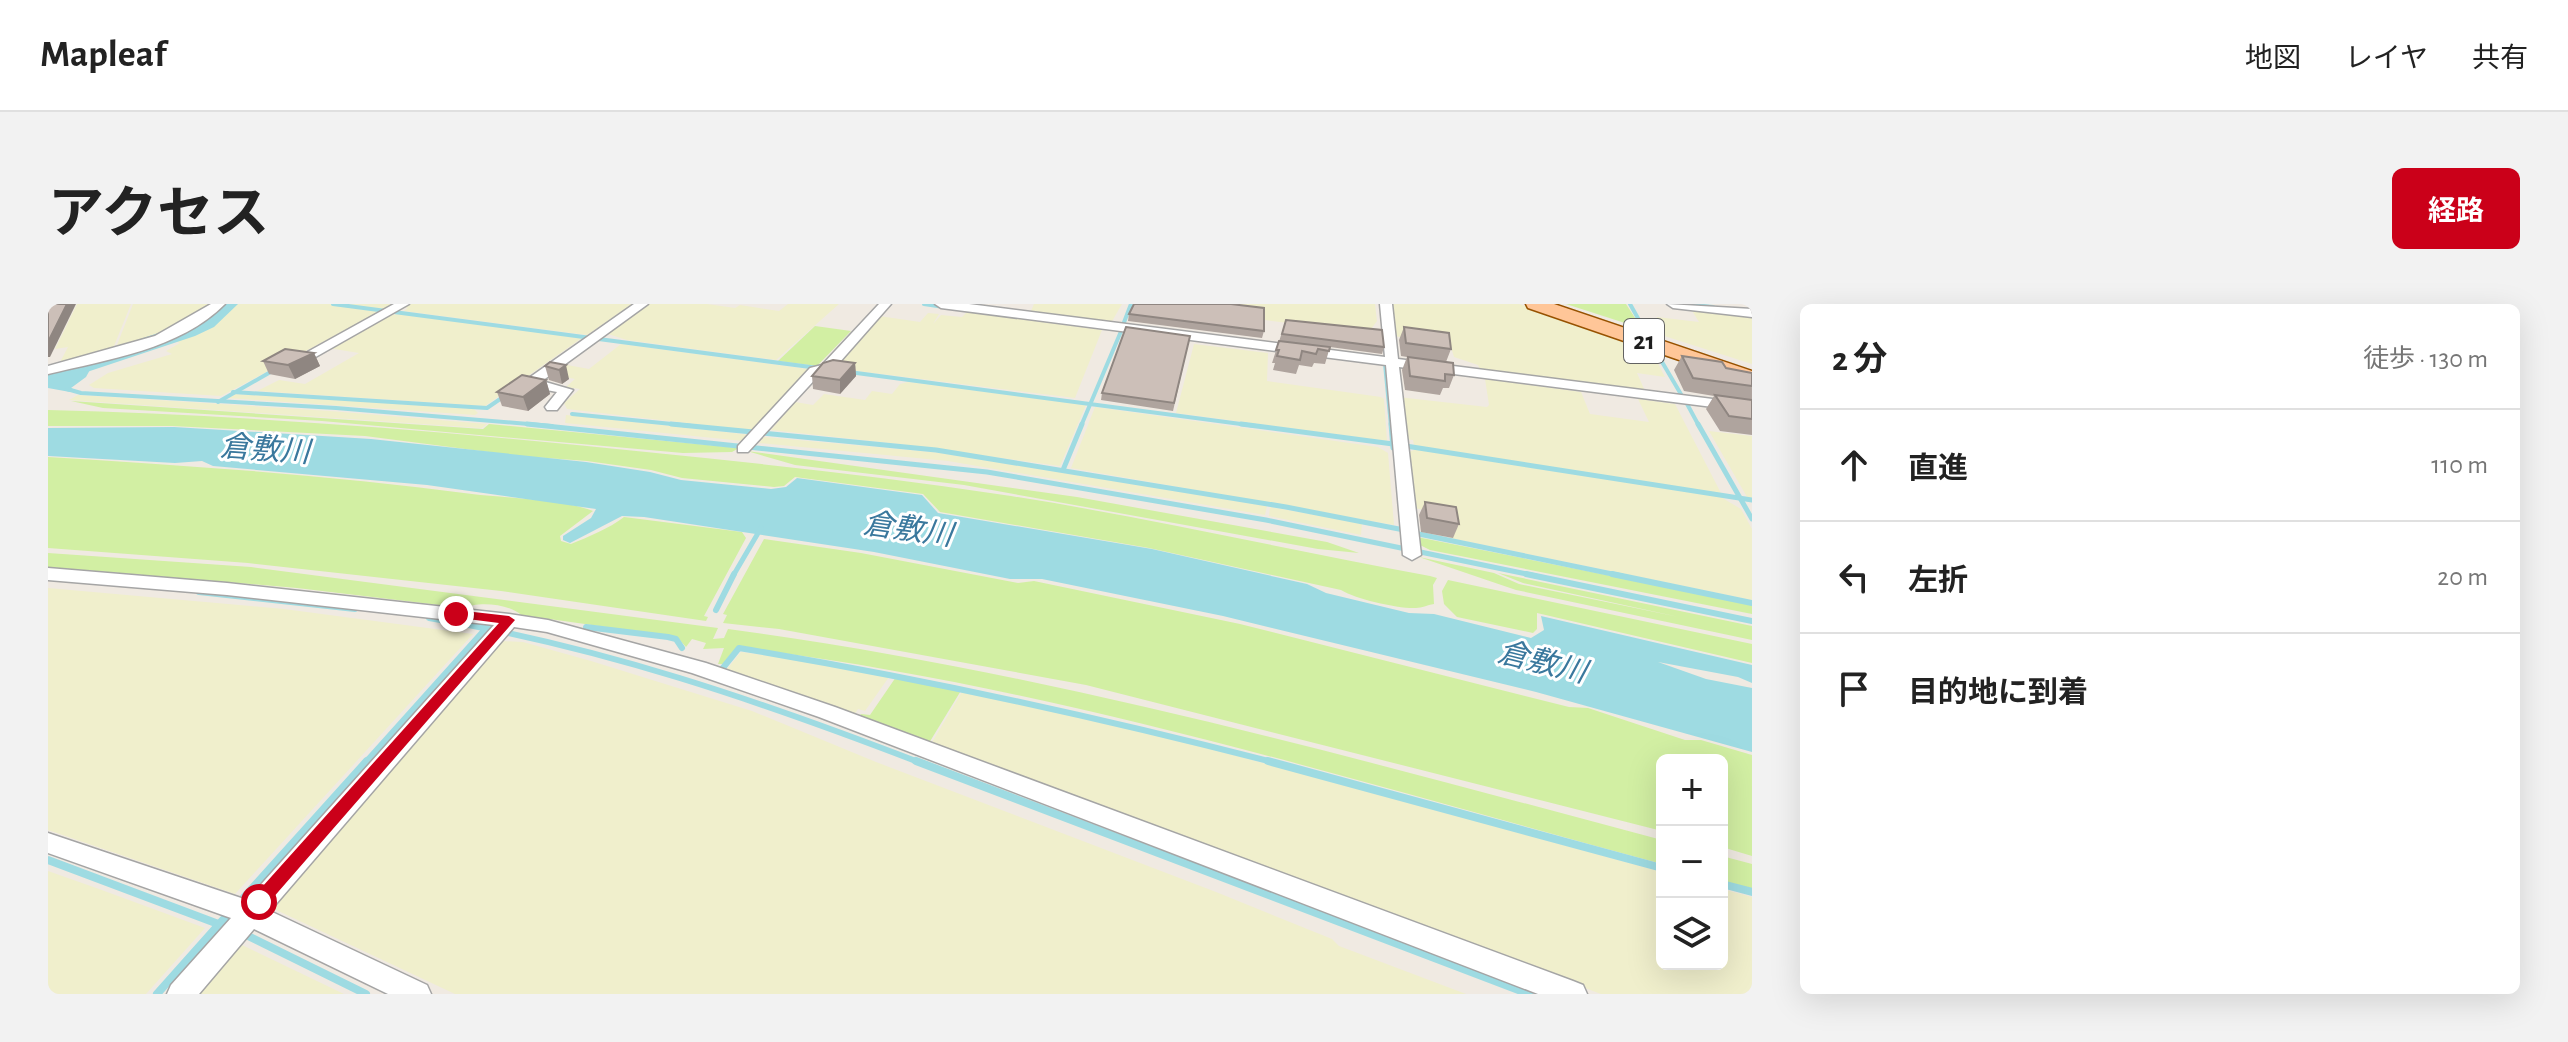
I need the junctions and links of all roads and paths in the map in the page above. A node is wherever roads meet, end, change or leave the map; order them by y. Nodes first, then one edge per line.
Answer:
1 (219, 304) edge
2 (642, 304) edge
3 (885, 304) edge
4 (941, 304) edge
5 (1386, 304) edge
6 (1535, 304) edge
7 (1552, 304) edge
8 (1673, 304) edge
9 (395, 308) edge
10 (1752, 313) edge
11 (300, 360) edge
12 (1391, 364) junction
13 (1752, 369) edge
14 (48, 370) edge
15 (1752, 378) edge
16 (552, 407) dead end
17 (1752, 408) edge
18 (751, 440) dead end
19 (1412, 551) dead end
20 (48, 574) edge
21 (503, 627) junction
22 (48, 843) edge
23 (238, 918) junction
24 (181, 994) edge
25 (417, 994) edge
26 (1573, 994) edge

1 - 14 street
2 - 16 street
3 - 18 street
4 - 12 street
5 - 12 street
6 - 15 main road, 21
7 - 13 main road, 21
8 - 10 street
9 - 11 street
12 - 17 street
12 - 19 street
20 - 21 street
21 - 23 street
21 - 26 street
22 - 23 street
23 - 24 street
23 - 25 street

